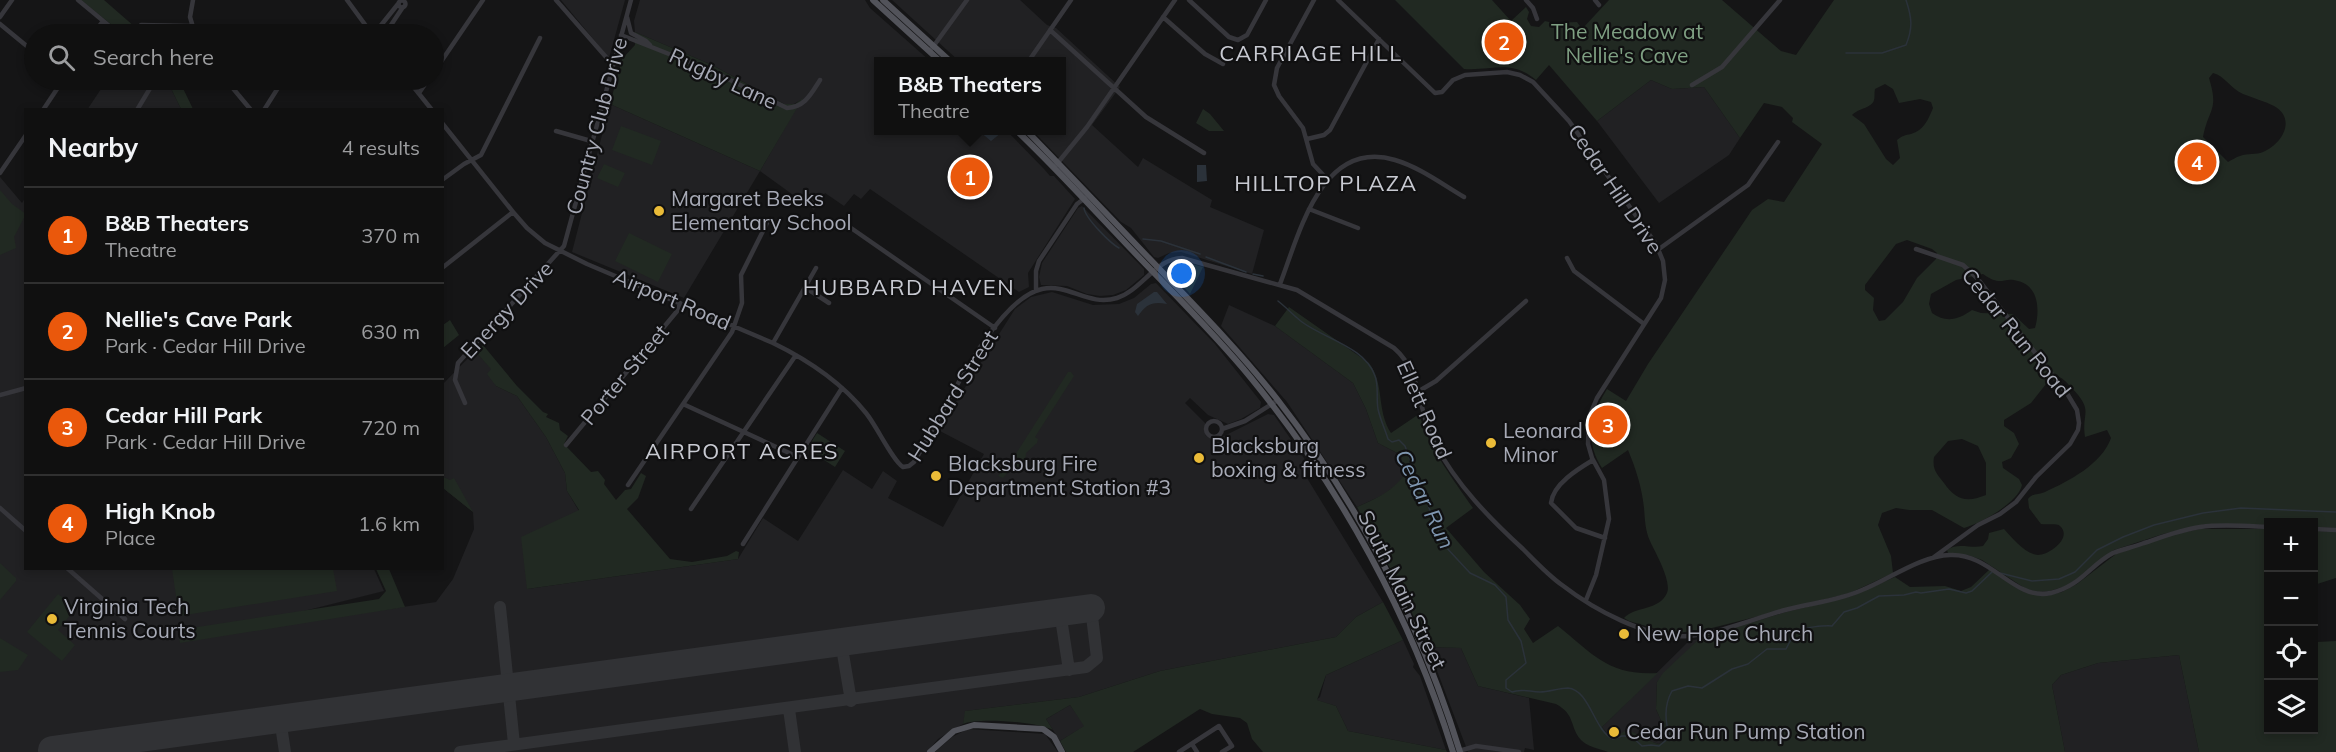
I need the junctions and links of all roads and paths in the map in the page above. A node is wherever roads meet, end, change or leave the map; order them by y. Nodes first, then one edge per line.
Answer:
1 (12, 0) edge
2 (78, 0) edge
3 (193, 0) edge
4 (347, 0) edge
5 (483, 0) edge
6 (556, 0) edge
7 (631, 0) edge
8 (873, 0) edge
9 (884, 0) edge
10 (967, 0) edge
11 (1071, 0) edge
12 (1176, 0) edge
13 (1189, 0) edge
14 (1266, 0) edge
15 (1314, 0) edge
16 (1338, 0) edge
17 (1526, 0) edge
18 (1595, 0) edge
19 (1779, 1) edge
20 (1599, 6) dead end
21 (627, 14) junction
22 (0, 17) edge
23 (1164, 17) junction
24 (1537, 19) dead end
25 (103, 21) junction
26 (0, 24) edge
27 (101, 24) edge
28 (107, 24) edge
29 (191, 24) edge
30 (364, 24) edge
31 (383, 24) edge
32 (391, 24) edge
33 (1050, 30) junction
34 (621, 35) junction
35 (540, 38) dead end
36 (1379, 39) junction
37 (24, 44) edge
38 (650, 45) junction
39 (932, 48) junction
40 (444, 57) edge
41 (938, 57) edge
42 (944, 57) edge
43 (1031, 57) edge
44 (1223, 64) dead end
45 (613, 65) junction
46 (820, 80) dead end
47 (1692, 85) dead end
48 (1114, 87) junction
49 (56, 90) edge
50 (148, 90) edge
51 (234, 90) edge
52 (277, 90) edge
53 (416, 90) edge
54 (421, 90) edge
55 (419, 93) junction
56 (44, 108) edge
57 (138, 108) edge
58 (249, 108) edge
59 (265, 108) edge
60 (431, 108) edge
61 (444, 125) edge
62 (556, 131) dead end
63 (1022, 135) edge
64 (1030, 135) edge
65 (24, 138) edge
66 (1307, 140) junction
67 (591, 141) junction
68 (1778, 142) dead end
69 (1204, 153) dead end
70 (472, 160) junction
71 (1055, 165) junction
72 (0, 173) edge
73 (444, 179) edge
74 (1327, 179) junction
75 (1085, 197) junction
76 (1464, 197) dead end
77 (1310, 209) junction
78 (513, 212) junction
79 (767, 223) dead end
80 (851, 228) dead end
81 (1358, 228) dead end
82 (1659, 249) junction
83 (1916, 249) dead end
84 (560, 252) junction
85 (1567, 258) dead end
86 (444, 266) edge
87 (816, 268) dead end
88 (1156, 270) junction
89 (1280, 284) junction
90 (806, 288) junction
91 (1036, 290) junction
92 (1526, 301) dead end
93 (680, 303) junction
94 (830, 303) dead end
95 (1644, 324) junction
96 (734, 326) junction
97 (995, 328) junction
98 (773, 343) junction
99 (796, 355) junction
100 (842, 388) junction
101 (24, 389) edge
102 (1419, 390) junction
103 (0, 395) edge
104 (1275, 402) junction
105 (465, 403) dead end
106 (682, 404) junction
107 (1222, 429) dead end
108 (744, 432) junction
109 (566, 445) dead end
110 (798, 457) junction
111 (1593, 460) junction
112 (907, 467) joint
113 (628, 485) dead end
114 (0, 508) edge
115 (692, 509) dead end
116 (2264, 527) edge
117 (24, 529) edge
118 (2318, 529) edge
119 (2336, 530) edge
120 (1605, 538) junction
121 (743, 544) dead end
122 (1932, 558) junction
123 (69, 570) edge
124 (1586, 600) junction
125 (125, 619) dead end
126 (1695, 635) joint
127 (1192, 744) junction
128 (1457, 751) edge
129 (930, 752) edge
130 (1062, 752) edge
131 (1179, 752) edge
132 (1197, 752) edge
133 (1222, 752) edge
134 (1519, 752) edge

1 - 22 street
2 - 25 street
3 - 29 street
4 - 30 street
5 - 40 street
6 - 45 street
7 - 21 street, Country Club Drive
8 - 39 main road
9 - 39 main road
10 - 39 street
11 - 33 street
12 - 23 street
13 - 14 street
15 - 66 street
16 - 36 street
17 - 24 street
18 - 20 street
19 - 47 street
21 - 34 street, Country Club Drive
21 - 38 street, Rugby Lane
23 - 44 street
23 - 48 street
25 - 27 street
25 - 28 street
26 - 37 street
31 - 32 street
33 - 43 street
33 - 48 street
34 - 38 street, Rugby Lane
34 - 45 street, Country Club Drive
35 - 70 street
36 - 66 street
36 - 82 street, Cedar Hill Drive
38 - 46 street, Rugby Lane
39 - 41 main road
39 - 42 main road
45 - 67 street, Country Club Drive
48 - 69 street
48 - 71 street
49 - 56 street
50 - 57 street
51 - 58 street
52 - 59 street
53 - 55 street
54 - 55 street
55 - 60 street
61 - 70 street, Airport Road
62 - 67 street
63 - 71 main road, South Main Street
64 - 71 main road, South Main Street
65 - 72 street
66 - 74 street
67 - 84 street, Country Club Drive
68 - 82 street
70 - 73 street
70 - 78 street, Airport Road
71 - 75 main road, South Main Street
74 - 76 street
74 - 77 street
75 - 88 main road, South Main Street
75 - 91 street
77 - 81 street
77 - 89 street
78 - 84 street, Airport Road
78 - 86 street
79 - 96 street
80 - 97 street
82 - 95 street, Cedar Hill Drive
83 - 122 street, Cedar Run Road
84 - 93 street, Airport Road
84 - 105 street, Energy Drive
85 - 95 street
87 - 90 street
88 - 89 street, Ellett Road
88 - 91 street
88 - 104 main road, South Main Street
89 - 102 street, Ellett Road
90 - 94 street
90 - 98 street
91 - 97 street, Hubbard Street
92 - 102 street
93 - 96 street, Airport Road
93 - 109 street, Porter Street
95 - 111 street, Cedar Hill Drive
96 - 98 street, Airport Road
96 - 106 street
97 - 112 street, Hubbard Street
98 - 99 street, Airport Road
99 - 100 street, Airport Road
99 - 108 street
100 - 110 street
100 - 112 street, Airport Road
101 - 103 street
102 - 124 street, Ellett Road
104 - 107 street
104 - 128 main road, South Main Street
106 - 108 street
106 - 113 street
108 - 110 street
108 - 115 street
110 - 121 street
111 - 120 street, Cedar Hill Drive
111 - 120 street
114 - 117 street
116 - 122 street, Cedar Run Road
118 - 119 street
120 - 124 street, Cedar Hill Drive
122 - 126 street, Cedar Run Road
123 - 125 street
124 - 126 street, Ellett Road
127 - 131 street
127 - 132 street
127 - 133 street
128 - 134 street
129 - 130 main road

